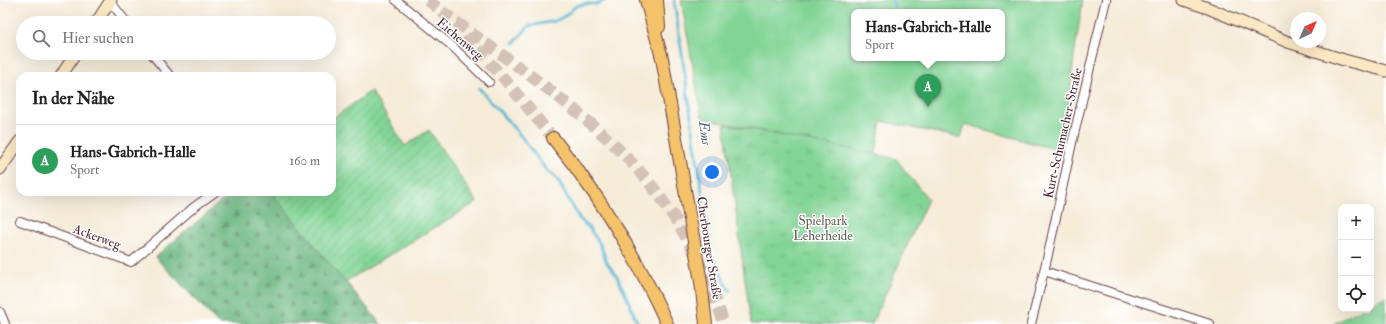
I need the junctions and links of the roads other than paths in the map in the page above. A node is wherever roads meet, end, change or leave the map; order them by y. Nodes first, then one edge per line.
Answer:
1 (110, 0) edge
2 (396, 0) edge
3 (646, 0) edge
4 (657, 0) edge
5 (1106, 0) edge
6 (1184, 0) edge
7 (1196, 0) edge
8 (1208, 8) junction
9 (100, 16) edge
10 (122, 16) edge
11 (662, 58) junction
12 (71, 60) edge
13 (157, 60) edge
14 (1386, 71) edge
15 (64, 72) edge
16 (167, 72) edge
17 (489, 82) dead end
18 (553, 138) tunnel mouth
19 (16, 147) edge
20 (0, 169) edge
21 (209, 196) edge
22 (20, 221) dead end
23 (1044, 271) junction
24 (0, 312) edge
25 (5, 324) edge
26 (666, 324) edge
27 (706, 324) edge
28 (1031, 324) edge
29 (1210, 324) edge

1 - 9 street
1 - 10 street
2 - 17 street, Eichenweg
3 - 11 main road, Cherbourger Straße
4 - 11 main road, Cherbourger Straße
5 - 23 street, Kurt-Schumacher-Straße
6 - 8 street
7 - 8 street
8 - 14 street
11 - 27 main road, Cherbourger Straße
12 - 15 street
13 - 16 street
18 - 26 main road
19 - 20 street
21 - 22 street, Ackerweg
23 - 28 street, Kurt-Schumacher-Straße
23 - 29 street
24 - 25 street

